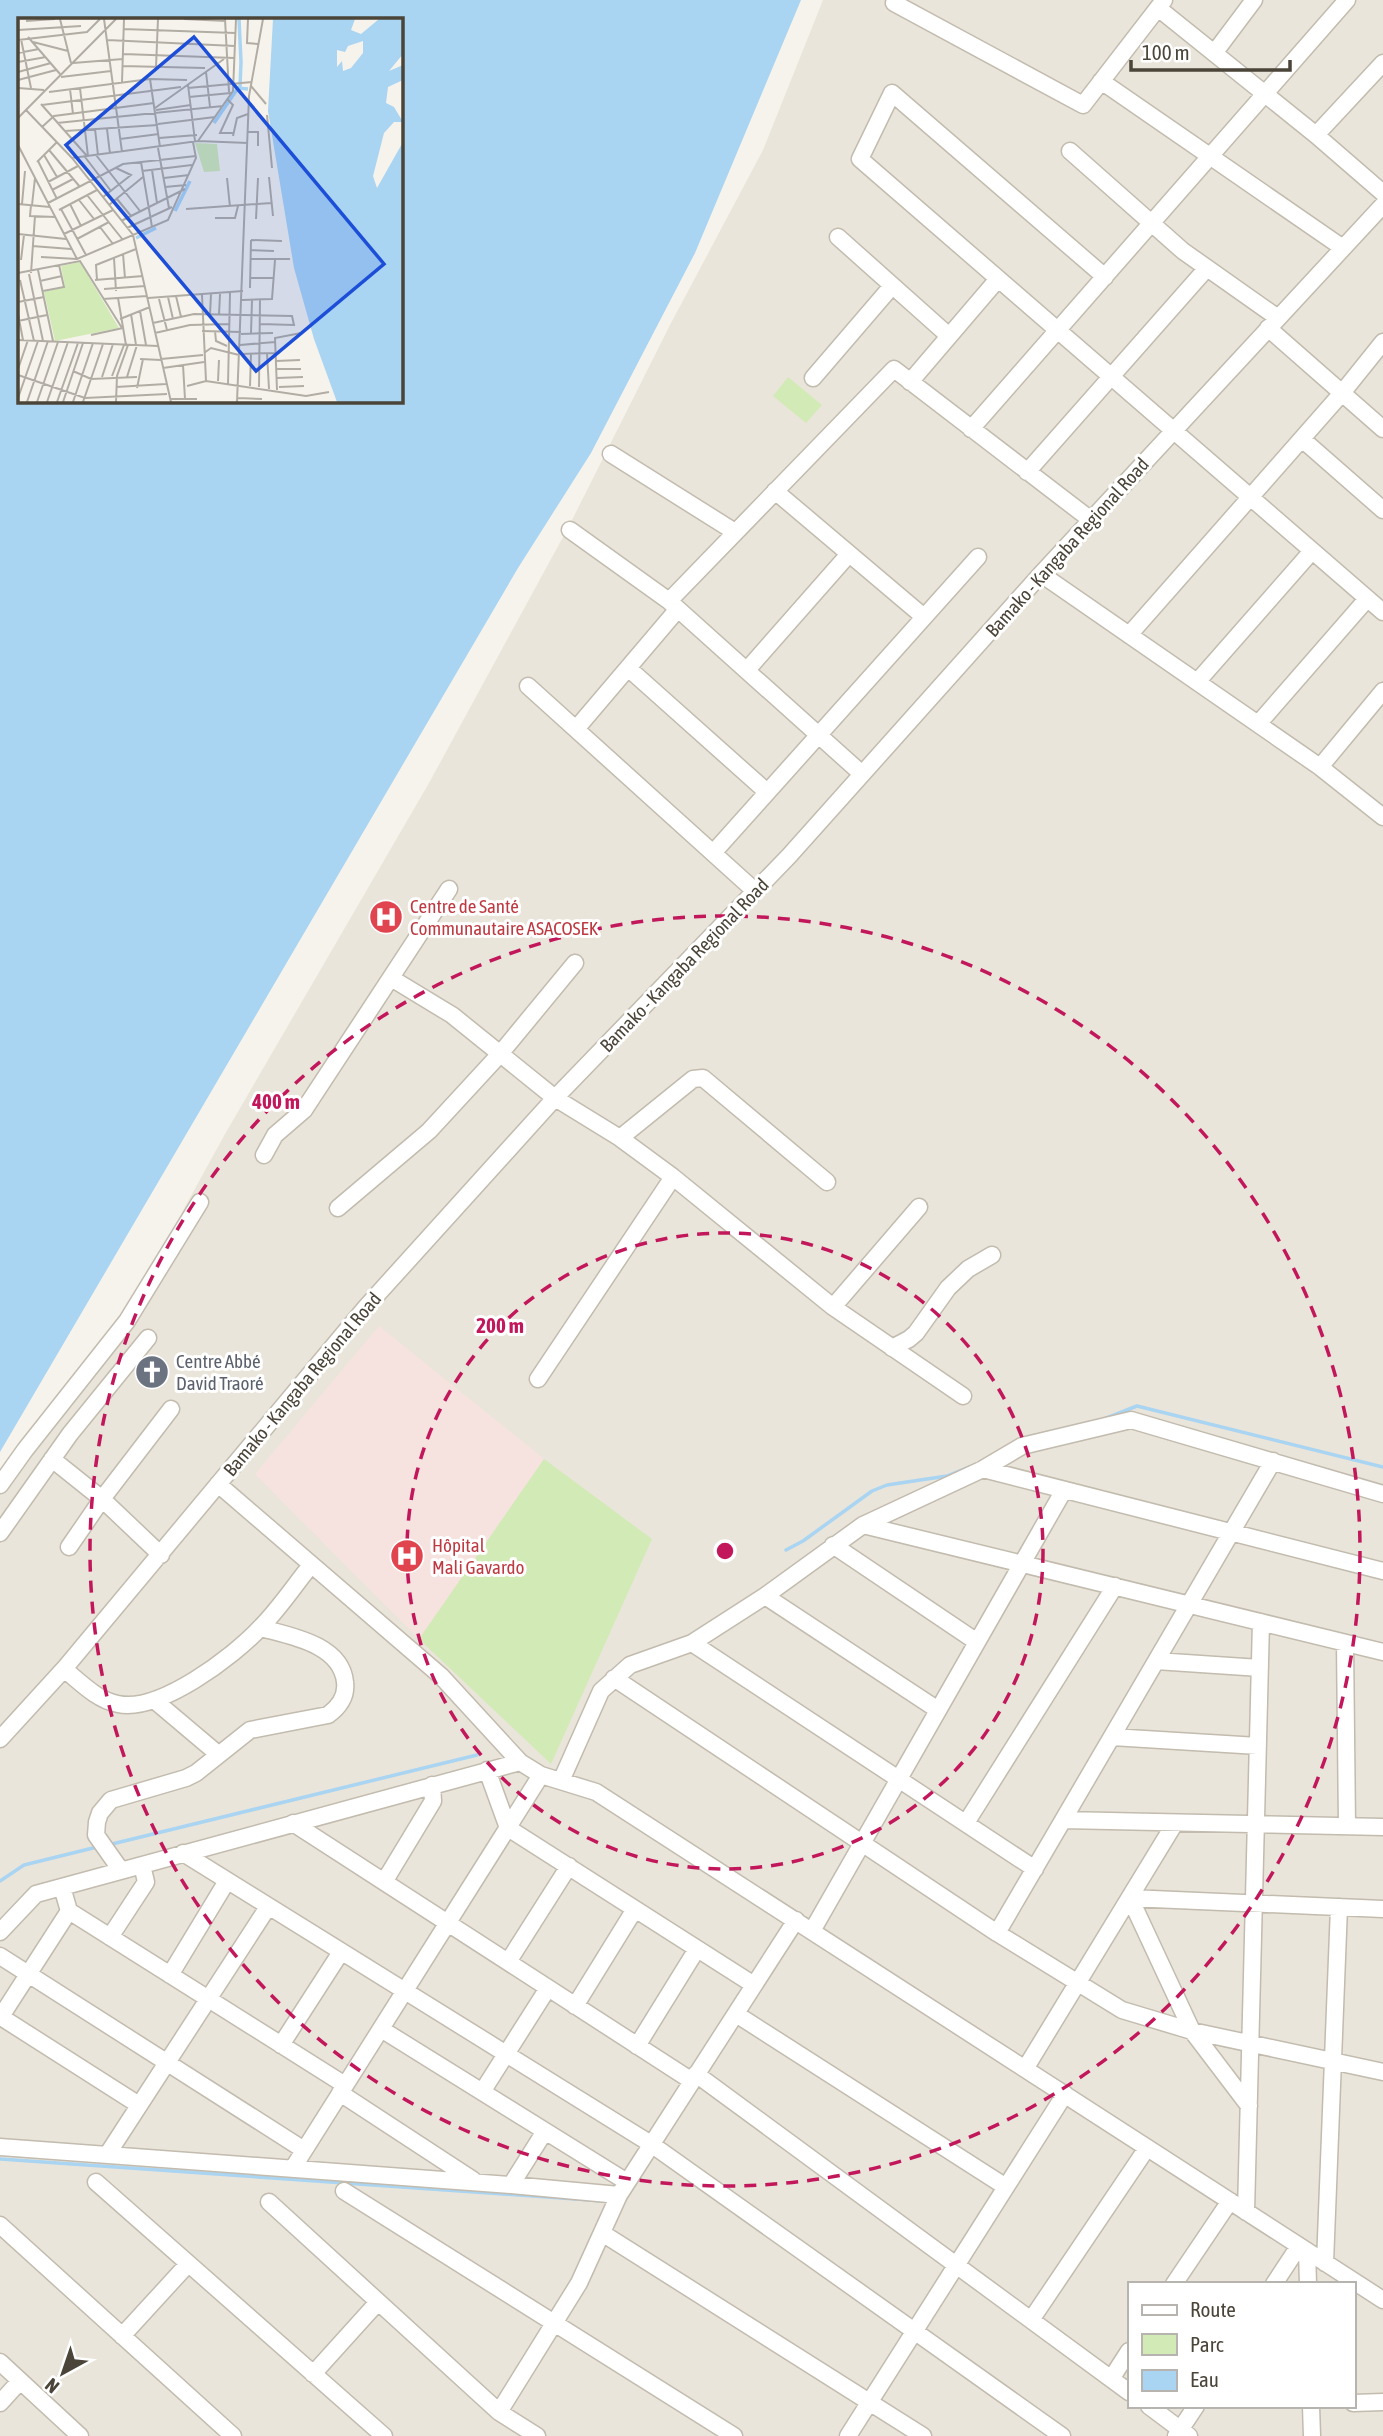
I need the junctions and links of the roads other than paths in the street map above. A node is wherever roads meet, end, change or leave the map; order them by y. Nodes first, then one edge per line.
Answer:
1 (1254, 0) edge
2 (1347, 0) edge
3 (894, 3) dead end
4 (1161, 4) edge
5 (1214, 52) junction
6 (1383, 62) edge
7 (1101, 81) junction
8 (1266, 95) junction
9 (1316, 135) junction
10 (1070, 151) dead end
11 (1211, 157) junction
12 (1383, 193) edge
13 (1383, 205) edge
14 (1152, 224) junction
15 (838, 237) dead end
16 (1343, 248) junction
17 (1208, 268) junction
18 (1105, 276) junction
19 (998, 279) junction
20 (892, 286) junction
21 (1273, 323) junction
22 (1058, 331) junction
23 (949, 337) junction
24 (1383, 342) edge
25 (1111, 377) junction
26 (813, 378) dead end
27 (910, 382) junction
28 (1342, 393) junction
29 (971, 429) junction
30 (1383, 429) edge
31 (1174, 431) junction
32 (1302, 439) junction
33 (611, 454) dead end
34 (1027, 472) junction
35 (775, 491) junction
36 (1250, 497) junction
37 (1383, 510) edge
38 (1091, 520) junction
39 (569, 530) dead end
40 (735, 532) junction
41 (1312, 551) junction
42 (849, 554) junction
43 (978, 557) dead end
44 (1041, 574) junction
45 (1367, 599) junction
46 (674, 605) junction
47 (1383, 612) edge
48 (923, 617) junction
49 (1129, 635) junction
50 (628, 668) junction
51 (747, 670) junction
52 (1196, 682) junction
53 (528, 686) dead end
54 (1383, 691) edge
55 (1258, 724) junction
56 (576, 729) junction
57 (819, 734) junction
58 (1320, 767) junction
59 (862, 774) junction
60 (768, 792) junction
61 (1383, 796) edge
62 (1378, 813) edge
63 (713, 853) junction
64 (449, 889) dead end
65 (755, 891) junction
66 (575, 963) dead end
67 (391, 978) junction
68 (500, 1054) junction
69 (555, 1098) junction
70 (620, 1138) junction
71 (264, 1155) dead end
72 (673, 1177) junction
73 (827, 1182) dead end
74 (200, 1202) dead end
75 (919, 1207) dead end
76 (338, 1208) dead end
77 (992, 1255) dead end
78 (833, 1307) junction
79 (148, 1338) dead end
80 (892, 1348) junction
81 (538, 1378) dead end
82 (963, 1396) dead end
83 (171, 1409) dead end
84 (52, 1459) junction
85 (1273, 1461) junction
86 (983, 1469) junction
87 (218, 1484) junction
88 (0, 1485) edge
89 (1064, 1490) junction
90 (1383, 1494) edge
91 (102, 1499) junction
92 (863, 1525) junction
93 (1231, 1532) junction
94 (0, 1533) edge
95 (833, 1545) junction
96 (69, 1547) dead end
97 (161, 1555) junction
98 (1022, 1563) junction
99 (311, 1565) junction
100 (1383, 1571) edge
101 (1115, 1587) junction
102 (765, 1596) junction
103 (1189, 1605) junction
104 (1261, 1622) junction
105 (261, 1628) junction
106 (977, 1642) junction
107 (692, 1643) junction
108 (1345, 1643) junction
109 (1383, 1652) edge
110 (1156, 1661) junction
111 (1260, 1668) junction
112 (64, 1669) junction
113 (614, 1678) junction
114 (154, 1700) junction
115 (938, 1710) junction
116 (1112, 1737) junction
117 (0, 1739) edge
118 (1258, 1746) junction
119 (218, 1754) junction
120 (520, 1762) junction
121 (487, 1770) junction
122 (541, 1775) junction
123 (899, 1779) junction
124 (561, 1781) junction
125 (432, 1785) junction
126 (1063, 1820) junction
127 (293, 1823) junction
128 (965, 1823) junction
129 (1175, 1823) junction
130 (1256, 1824) junction
131 (1347, 1826) junction
132 (1383, 1827) edge
133 (508, 1828) junction
134 (862, 1844) junction
135 (183, 1853) junction
136 (142, 1865) junction
137 (569, 1866) junction
138 (120, 1869) junction
139 (1035, 1869) junction
140 (227, 1881) junction
141 (384, 1882) junction
142 (62, 1887) junction
143 (1130, 1898) junction
144 (1254, 1903) junction
145 (268, 1907) junction
146 (1339, 1907) junction
147 (635, 1909) junction
148 (1383, 1909) edge
149 (68, 1911) junction
150 (796, 1920) junction
151 (448, 1923) junction
152 (812, 1931) junction
153 (0, 1932) edge
154 (998, 1933) junction
155 (110, 1937) junction
156 (697, 1949) junction
157 (341, 1952) junction
158 (0, 1956) edge
159 (508, 1962) junction
160 (28, 1974) junction
161 (170, 1975) junction
162 (1078, 1983) junction
163 (754, 1985) junction
164 (548, 1988) junction
165 (405, 1992) junction
166 (208, 1999) junction
167 (575, 2006) junction
168 (736, 2014) junction
169 (0, 2018) edge
170 (381, 2029) junction
171 (1192, 2031) junction
172 (1249, 2043) junction
173 (281, 2045) junction
174 (637, 2046) junction
175 (506, 2054) junction
176 (1331, 2060) junction
177 (167, 2062) junction
178 (1026, 2069) junction
179 (1383, 2072) edge
180 (694, 2078) junction
181 (343, 2089) junction
182 (482, 2092) junction
183 (1065, 2094) junction
184 (139, 2105) junction
185 (1249, 2106) junction
186 (545, 2131) junction
187 (651, 2144) junction
188 (0, 2147) edge
189 (1147, 2148) junction
190 (304, 2150) junction
191 (107, 2155) junction
192 (293, 2168) junction
193 (96, 2182) dead end
194 (475, 2182) junction
195 (511, 2185) junction
196 (1006, 2187) junction
197 (623, 2189) junction
198 (344, 2191) dead end
199 (1230, 2201) junction
200 (269, 2202) dead end
201 (1246, 2212) junction
202 (0, 2225) edge
203 (602, 2233) junction
204 (1303, 2248) junction
205 (1325, 2263) junction
206 (188, 2264) junction
207 (956, 2264) junction
208 (1175, 2282) edge
209 (1276, 2282) edge
210 (1308, 2282) edge
211 (1355, 2282) edge
212 (1355, 2282) edge
213 (1383, 2300) edge
214 (378, 2302) junction
215 (1031, 2320) junction
216 (556, 2323) junction
217 (914, 2331) junction
218 (122, 2336) junction
219 (1128, 2353) edge
220 (0, 2362) edge
221 (313, 2374) junction
222 (1111, 2379) junction
223 (20, 2381) junction
224 (1128, 2391) edge
225 (869, 2402) junction
226 (1383, 2402) edge
227 (0, 2403) edge
228 (1355, 2403) edge
229 (1151, 2408) edge
230 (1195, 2408) edge
231 (1309, 2408) edge
232 (499, 2412) junction
233 (1182, 2434) edge
234 (80, 2436) edge
235 (233, 2436) edge
236 (384, 2436) edge
237 (537, 2436) edge
238 (734, 2436) edge
239 (848, 2436) edge
240 (923, 2436) edge
241 (1062, 2436) edge
242 (1312, 2436) edge

1 - 5 street
2 - 8 street
3 - 7 street
4 - 5 street
4 - 7 street
5 - 8 street
6 - 9 street
7 - 11 street
8 - 9 street
8 - 11 street
9 - 12 street
10 - 14 street
11 - 14 street
11 - 16 street
13 - 16 street, Bamako - Kangaba Regional Road
14 - 17 street
14 - 18 street
15 - 20 street
16 - 21 street, Bamako - Kangaba Regional Road
17 - 21 street
17 - 25 street
18 - 19 street
18 - 22 street
19 - 22 street
19 - 23 street
20 - 23 street
20 - 26 street
21 - 28 street
21 - 31 street, Bamako - Kangaba Regional Road
22 - 25 street
22 - 29 street
23 - 27 street
24 - 28 street
25 - 31 street
25 - 34 street
27 - 29 street
27 - 35 street
28 - 30 street
28 - 32 street
29 - 34 street
31 - 36 street
31 - 38 street, Bamako - Kangaba Regional Road
32 - 36 street
32 - 37 street
33 - 40 street
34 - 38 street
35 - 40 street
35 - 42 street
36 - 41 street
36 - 49 street
38 - 44 street, Bamako - Kangaba Regional Road
39 - 46 street
40 - 46 street
41 - 45 street
41 - 52 street
42 - 48 street
42 - 51 street
43 - 48 street
44 - 49 street
44 - 59 street, Bamako - Kangaba Regional Road
45 - 47 street
45 - 55 street
46 - 50 street
46 - 51 street
48 - 57 street
49 - 52 street
50 - 56 street
50 - 60 street
51 - 57 street
52 - 55 street
53 - 56 street
54 - 58 street
55 - 58 street
56 - 63 street
57 - 59 street
57 - 60 street
58 - 62 street
59 - 65 street, Bamako - Kangaba Regional Road
60 - 63 street
61 - 62 street
63 - 65 street
64 - 67 street
65 - 69 street, Bamako - Kangaba Regional Road
66 - 68 street
67 - 68 street
67 - 71 street
68 - 69 street
68 - 76 street
69 - 70 street
69 - 87 street, Bamako - Kangaba Regional Road
70 - 72 street
70 - 73 street
72 - 78 street
72 - 81 street
74 - 88 street
75 - 78 street
77 - 80 street
78 - 80 street
79 - 84 street
80 - 82 street
83 - 91 street
84 - 91 street
84 - 94 street
85 - 86 street
85 - 90 street
85 - 93 street
86 - 89 street
86 - 92 street
87 - 97 street, Bamako - Kangaba Regional Road
87 - 99 street
89 - 93 street
89 - 98 street
91 - 96 street
91 - 97 street
92 - 95 street
92 - 98 street
93 - 100 street
93 - 103 street
95 - 102 street
95 - 106 street
97 - 112 street, Bamako - Kangaba Regional Road
98 - 101 street
98 - 106 street
99 - 105 street
99 - 120 street
101 - 103 street
101 - 128 street
102 - 107 street
102 - 115 street
103 - 104 street
103 - 110 street
104 - 108 street
104 - 111 street
105 - 114 street
105 - 119 street
106 - 115 street
107 - 113 street
107 - 123 street
108 - 109 street
108 - 131 street
110 - 111 street
110 - 116 street
111 - 118 street
112 - 114 street
112 - 117 street, Bamako - Kangaba Regional Road
113 - 124 street
113 - 134 street
114 - 119 street
115 - 123 street
116 - 118 street
116 - 126 street
118 - 130 street
119 - 138 street
120 - 121 street
120 - 122 street
121 - 125 street
121 - 133 street
122 - 124 street
122 - 133 street
123 - 128 street
123 - 134 street
124 - 150 street
125 - 127 street
125 - 141 street
126 - 129 street
126 - 139 street
127 - 135 street
127 - 141 street
128 - 139 street
129 - 130 street
129 - 143 street
130 - 131 street
130 - 144 street
131 - 132 street
133 - 137 street
133 - 151 street
134 - 152 street
134 - 154 street
135 - 136 street
135 - 140 street
136 - 138 street
136 - 155 street
137 - 147 street
137 - 159 street
138 - 142 street
139 - 154 street
140 - 145 street
140 - 161 street
141 - 151 street
142 - 149 street
142 - 153 street
143 - 144 street
143 - 162 street
143 - 171 street
144 - 146 street
144 - 172 street
145 - 157 street
145 - 166 street
146 - 148 street
146 - 176 street
147 - 156 street
147 - 167 street
149 - 155 street
149 - 160 street
150 - 152 street
150 - 163 street
151 - 159 street
151 - 165 street
152 - 178 street
154 - 162 street
155 - 161 street
156 - 163 street
156 - 174 street
157 - 165 street
157 - 173 street
158 - 160 street
159 - 164 street
160 - 169 street
160 - 177 street
161 - 166 street
162 - 171 street
162 - 178 street
163 - 168 street
164 - 167 street
164 - 175 street
165 - 170 street
165 - 175 street
166 - 173 street
166 - 177 street
167 - 174 street
168 - 180 street
168 - 196 street
169 - 184 street
170 - 181 street
170 - 182 street
171 - 172 street
171 - 185 street
172 - 176 street
172 - 185 street
173 - 181 street
174 - 180 street
175 - 182 street
175 - 187 street
176 - 179 street
176 - 205 street
177 - 184 street
177 - 190 street
178 - 183 street
180 - 187 street
180 - 207 street
181 - 190 street
181 - 194 street
182 - 186 street
183 - 189 street
183 - 196 street
184 - 191 street
185 - 201 street
186 - 195 street
186 - 197 street
187 - 197 street
187 - 217 street
188 - 191 street
189 - 199 street
189 - 215 street
190 - 192 street
191 - 192 street
192 - 194 street
193 - 206 street
194 - 195 street
195 - 197 street
196 - 207 street
197 - 203 street
198 - 216 street
199 - 201 street
199 - 208 street
200 - 214 street
201 - 204 street
202 - 218 street
203 - 216 street
203 - 225 street
204 - 205 street
204 - 209 street
204 - 210 street
205 - 212 street
206 - 218 street
206 - 221 street
207 - 215 street
207 - 217 street
211 - 213 street
214 - 221 street
214 - 232 street
215 - 222 street
216 - 232 street
216 - 238 street
217 - 225 street
217 - 241 street
218 - 235 street
219 - 222 street
220 - 223 street
221 - 236 street
222 - 224 street
223 - 227 street
223 - 234 street
225 - 239 street
225 - 240 street
226 - 228 street
229 - 233 street
230 - 233 street
231 - 242 street
232 - 237 street

